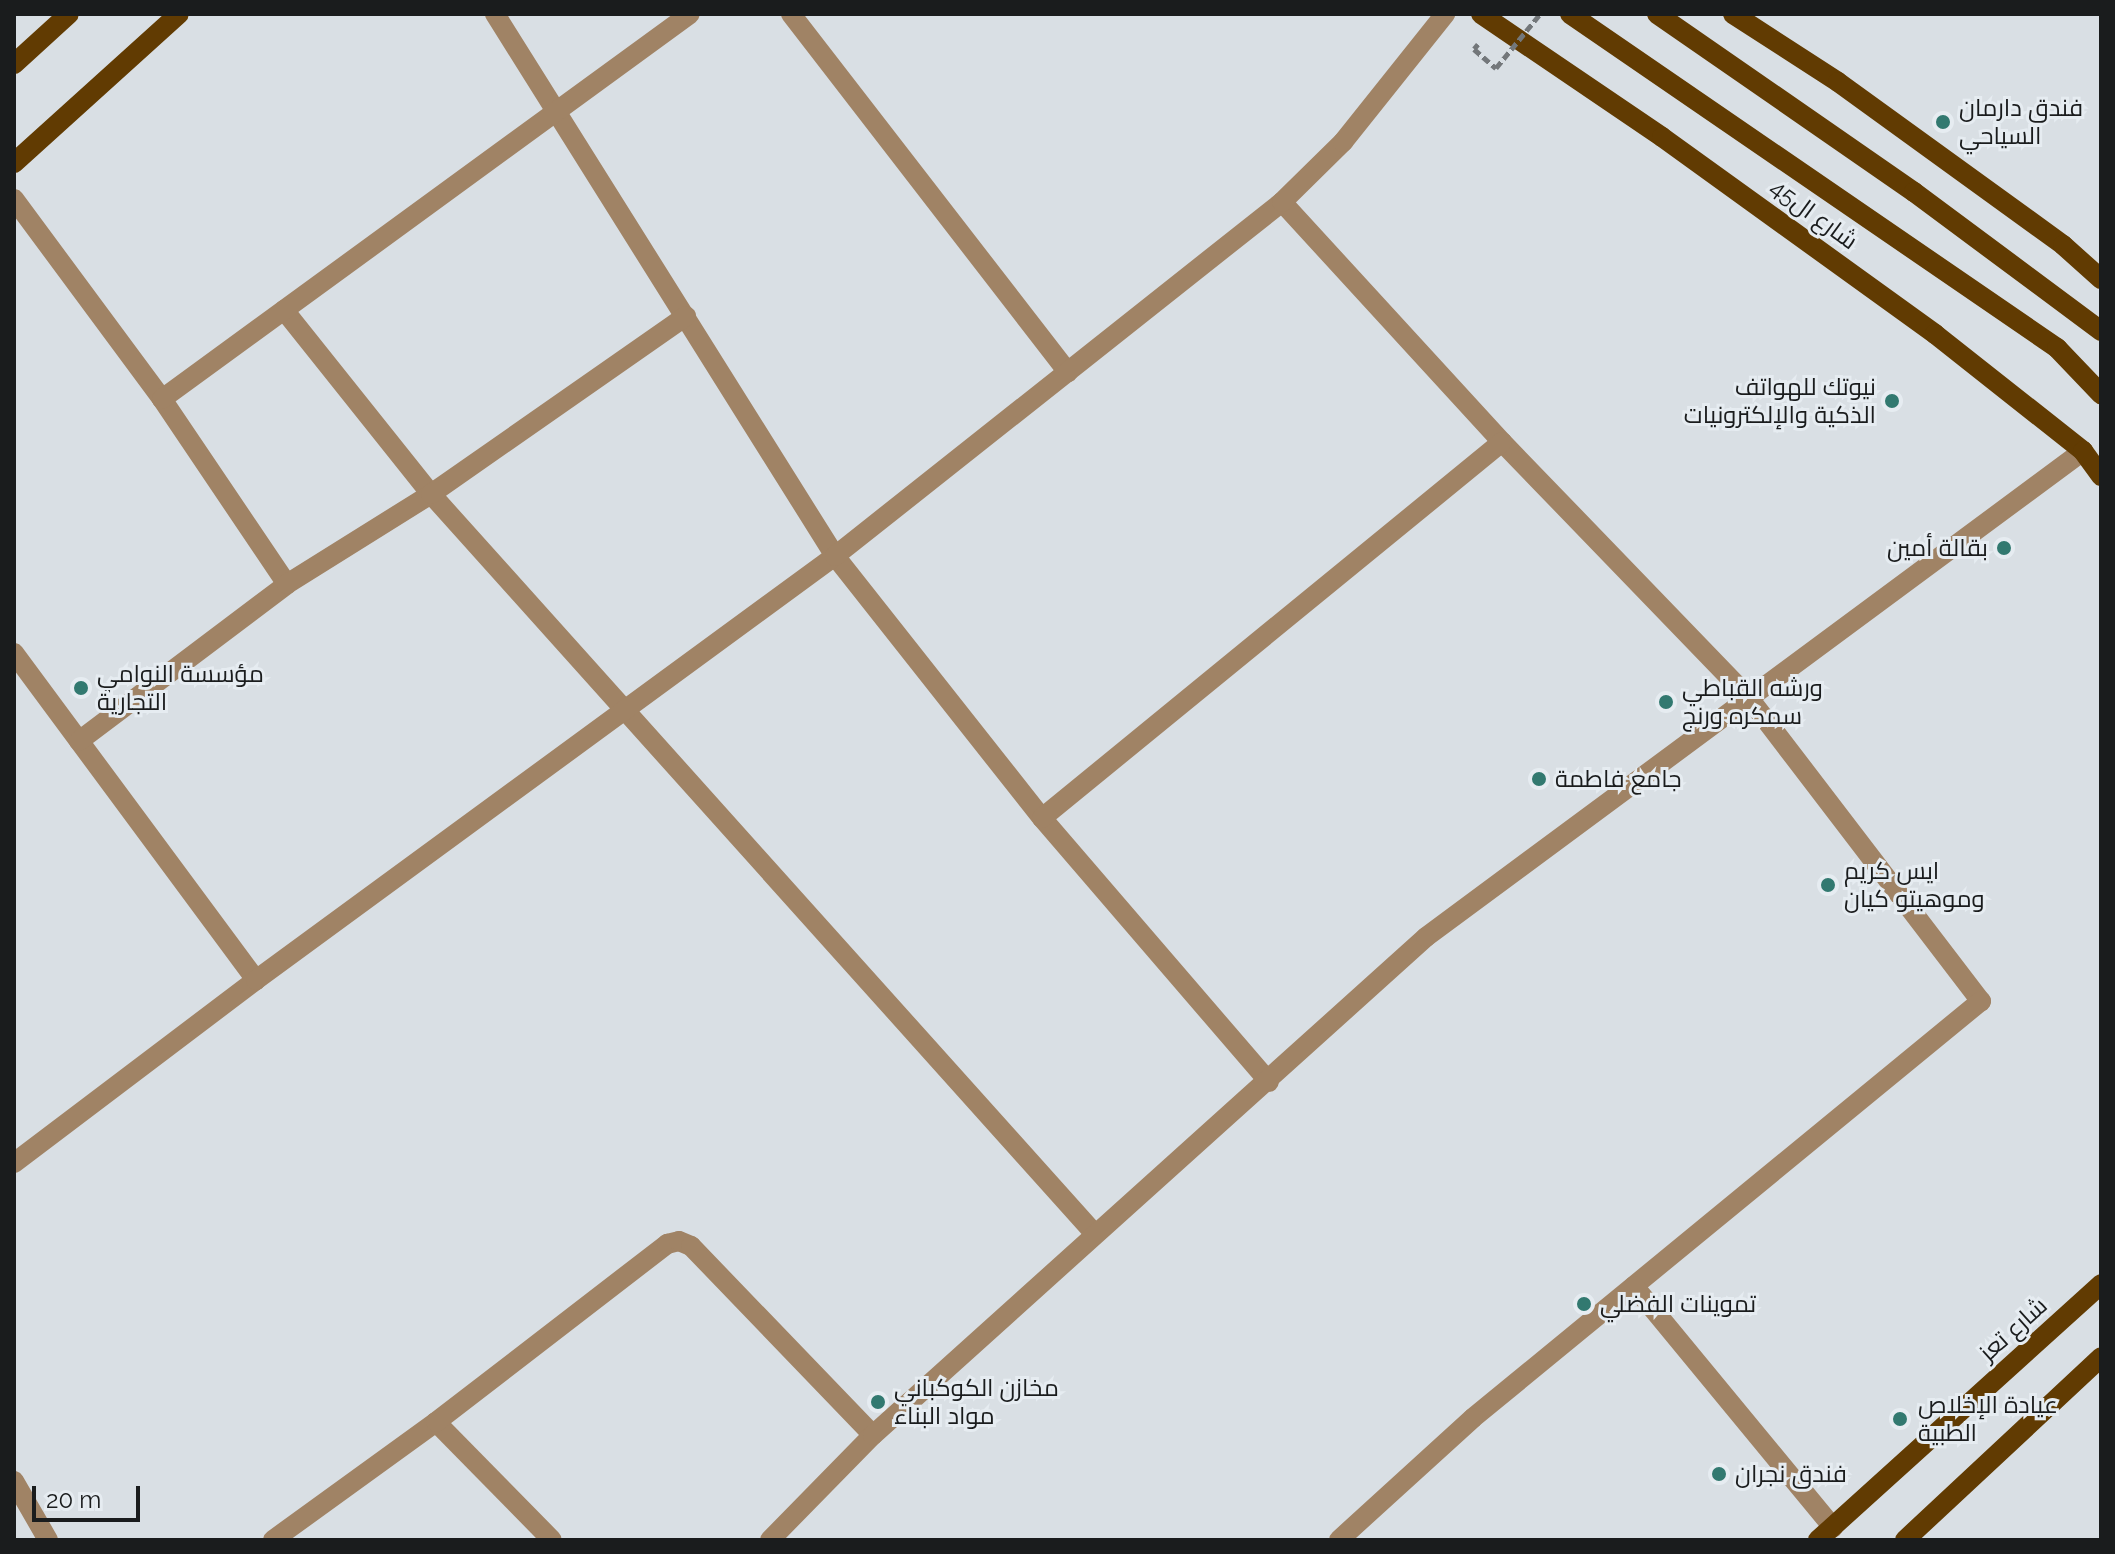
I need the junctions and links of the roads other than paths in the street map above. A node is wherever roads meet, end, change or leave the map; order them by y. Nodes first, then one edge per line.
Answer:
1 (69, 14) edge
2 (179, 14) edge
3 (495, 14) edge
4 (690, 14) edge
5 (791, 14) edge
6 (1445, 14) edge
7 (1481, 14) edge
8 (1570, 14) edge
9 (1657, 14) edge
10 (1733, 14) edge
11 (14, 64) edge
12 (556, 112) junction
13 (14, 163) edge
14 (14, 199) edge
15 (1282, 202) junction
16 (2101, 279) edge
17 (284, 310) junction
18 (686, 316) junction
19 (2101, 331) edge
20 (1068, 373) junction
21 (2101, 394) edge
22 (162, 399) junction
23 (1502, 442) junction
24 (2083, 451) junction
25 (2101, 476) edge
26 (431, 494) junction
27 (835, 556) junction
28 (287, 584) junction
29 (14, 653) edge
30 (22, 683) edge
31 (1749, 698) junction
32 (624, 711) junction
33 (79, 741) junction
34 (1042, 818) junction
35 (256, 980) junction
36 (1269, 1082) junction
37 (14, 1163) edge
38 (1095, 1234) junction
39 (2101, 1284) edge
40 (1634, 1286) junction
41 (2101, 1357) edge
42 (436, 1422) junction
43 (873, 1435) junction
44 (14, 1481) edge
45 (1825, 1533) edge
46 (48, 1540) edge
47 (273, 1540) edge
48 (552, 1540) edge
49 (770, 1540) edge
50 (1339, 1540) edge
51 (1905, 1540) edge

1 - 11 main road
2 - 13 main road
3 - 12 street
4 - 12 street
5 - 20 street
6 - 15 street
7 - 24 main road, شارع ال45
8 - 21 main road, شارع ال45
9 - 19 main road
10 - 16 main road
12 - 17 street
12 - 18 street
14 - 22 street
15 - 20 street
15 - 23 street
17 - 22 street
17 - 26 street
18 - 26 street
18 - 27 street
20 - 27 street
22 - 28 street
23 - 31 street
23 - 34 street
24 - 25 main road, شارع ال45
24 - 31 street
26 - 28 street
26 - 32 street
27 - 32 street
27 - 34 street
28 - 33 street
29 - 30 street
30 - 33 street
31 - 36 street
31 - 40 street
32 - 35 street
32 - 38 street
33 - 35 street
34 - 36 street
35 - 37 street
36 - 38 street
38 - 43 street
39 - 45 main road, شارع تعز
40 - 45 street
40 - 50 street
41 - 51 main road
42 - 43 street
42 - 47 street
42 - 48 street
43 - 49 street
44 - 46 street

